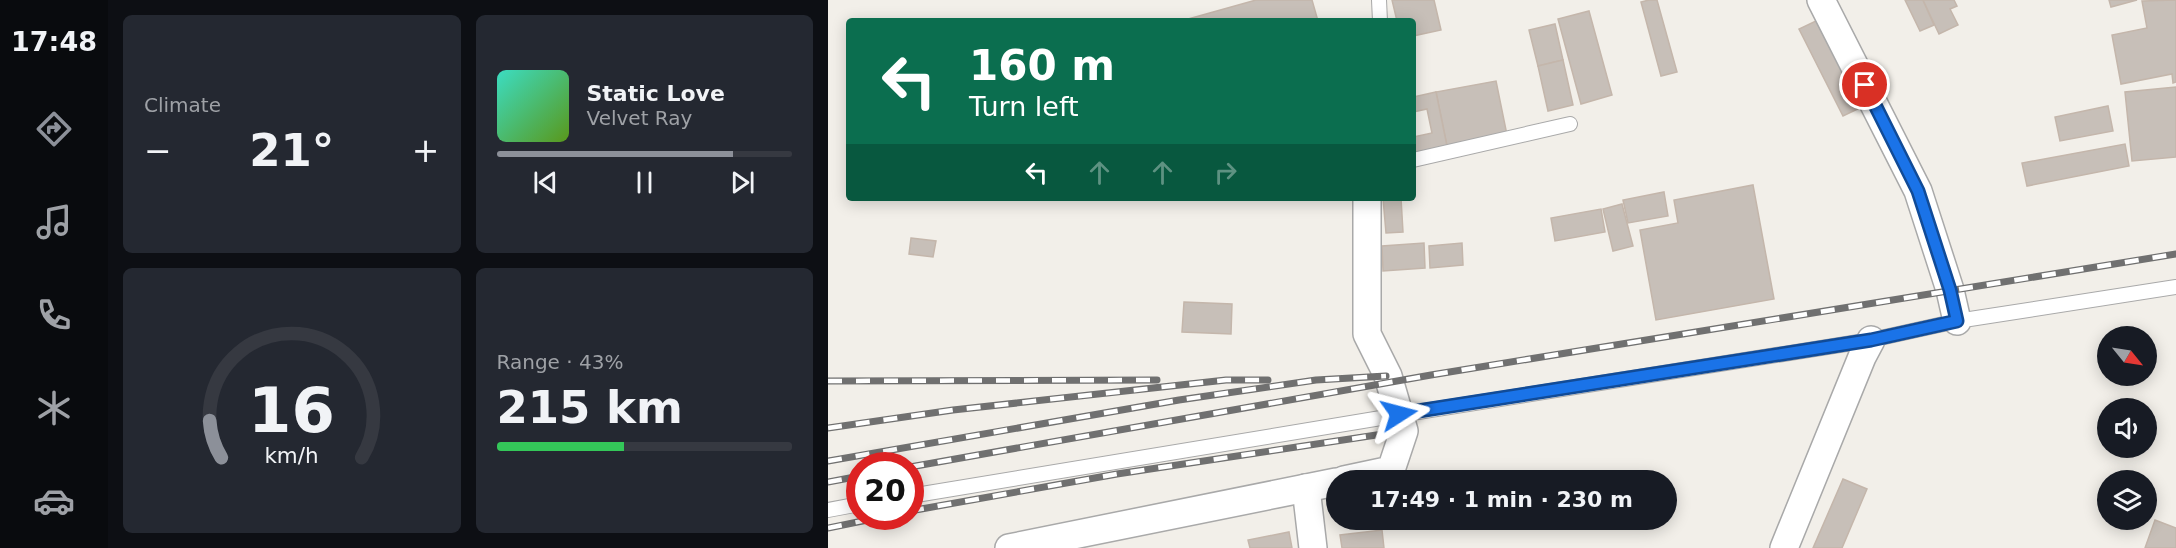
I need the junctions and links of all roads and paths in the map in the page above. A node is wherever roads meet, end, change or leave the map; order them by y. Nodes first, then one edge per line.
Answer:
1 (1378, 0) edge
2 (1821, 0) edge
3 (1380, 18) edge
4 (1570, 124) dead end
5 (1416, 159) edge
6 (1367, 201) edge
7 (2176, 286) edge
8 (1957, 321) junction
9 (1871, 340) junction
10 (1399, 414) junction
11 (1391, 470) edge
12 (1326, 484) edge
13 (1306, 488) junction
14 (924, 494) edge
15 (846, 507) edge
16 (828, 510) edge
17 (1010, 548) edge
18 (1312, 548) edge
19 (1784, 548) edge

1 - 3 lane
2 - 8 street
4 - 5 lane
6 - 10 street
7 - 8 lane
8 - 9 lane
9 - 10 lane
9 - 19 street
10 - 11 street
10 - 14 lane
12 - 13 street
13 - 17 street
13 - 18 street
15 - 16 lane

